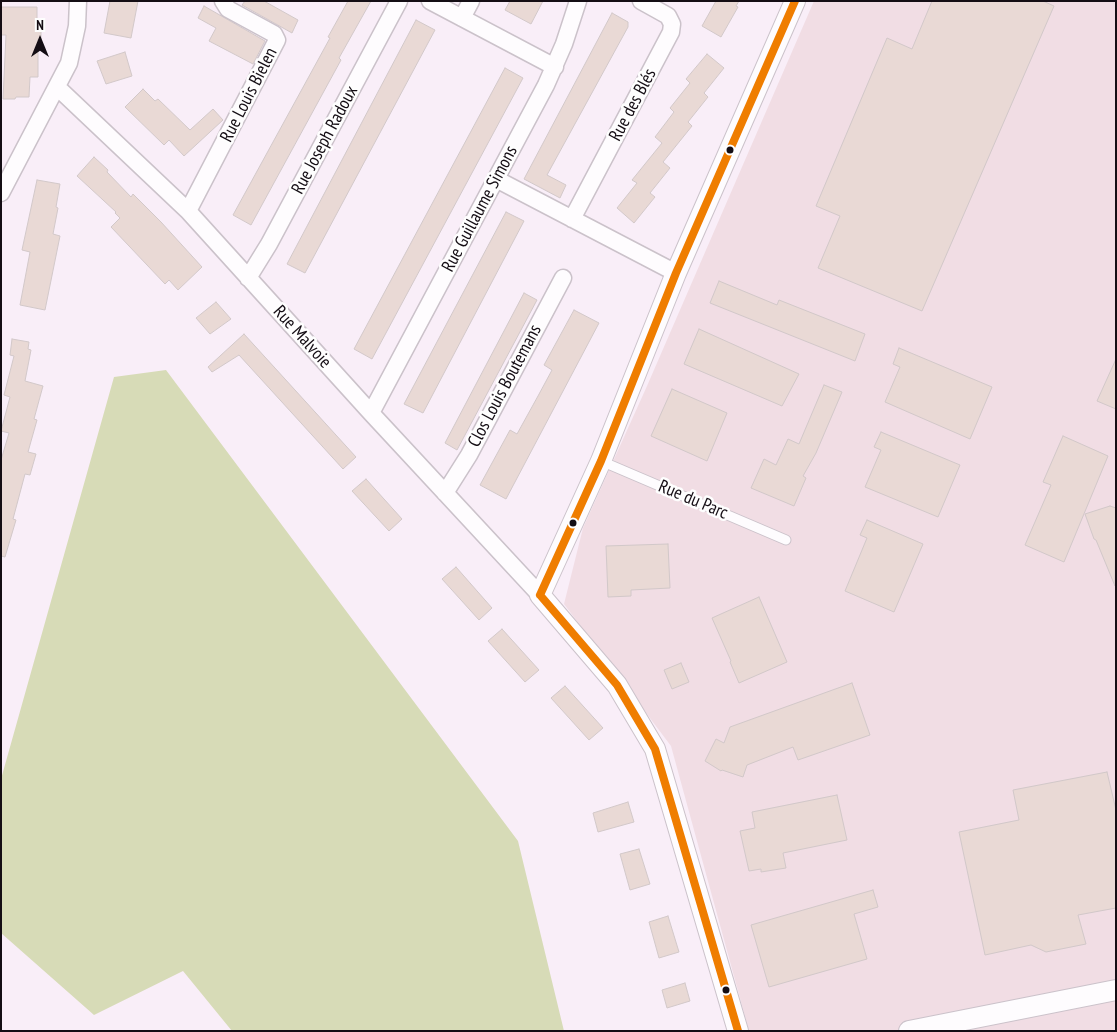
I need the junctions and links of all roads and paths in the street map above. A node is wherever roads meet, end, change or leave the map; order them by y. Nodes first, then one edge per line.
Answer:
1 (78, 1) edge
2 (223, 1) edge
3 (399, 1) edge
4 (430, 1) edge
5 (471, 1) edge
6 (578, 1) edge
7 (641, 1) edge
8 (795, 1) edge
9 (462, 18) junction
10 (555, 67) junction
11 (57, 87) junction
12 (496, 179) junction
13 (1, 194) edge
14 (188, 211) junction
15 (572, 219) junction
16 (676, 273) junction
17 (248, 278) junction
18 (563, 278) dead end
19 (371, 413) junction
20 (601, 461) junction
21 (445, 493) junction
22 (786, 540) dead end
23 (540, 595) junction
24 (1116, 990) edge
25 (738, 1031) edge
26 (909, 1031) edge

1 - 11 street
2 - 14 street, Rue Louis Bielen
3 - 17 street, Rue Joseph Radoux
4 - 9 street
5 - 9 street
6 - 10 street, Rue Guillaume Simons
7 - 15 street, Rue des Blés
8 - 16 street
9 - 10 street
10 - 12 street, Rue Guillaume Simons
11 - 13 street
11 - 14 street, Rue Malvoie
12 - 15 street
12 - 19 street, Rue Guillaume Simons
14 - 17 street, Rue Malvoie
15 - 16 street
16 - 20 street
17 - 19 street, Rue Malvoie
18 - 21 street, Clos Louis Boutemans
19 - 21 street, Rue Malvoie
20 - 22 lane, Rue du Parc
20 - 23 street
21 - 23 street, Rue Malvoie
23 - 25 street
24 - 26 street

